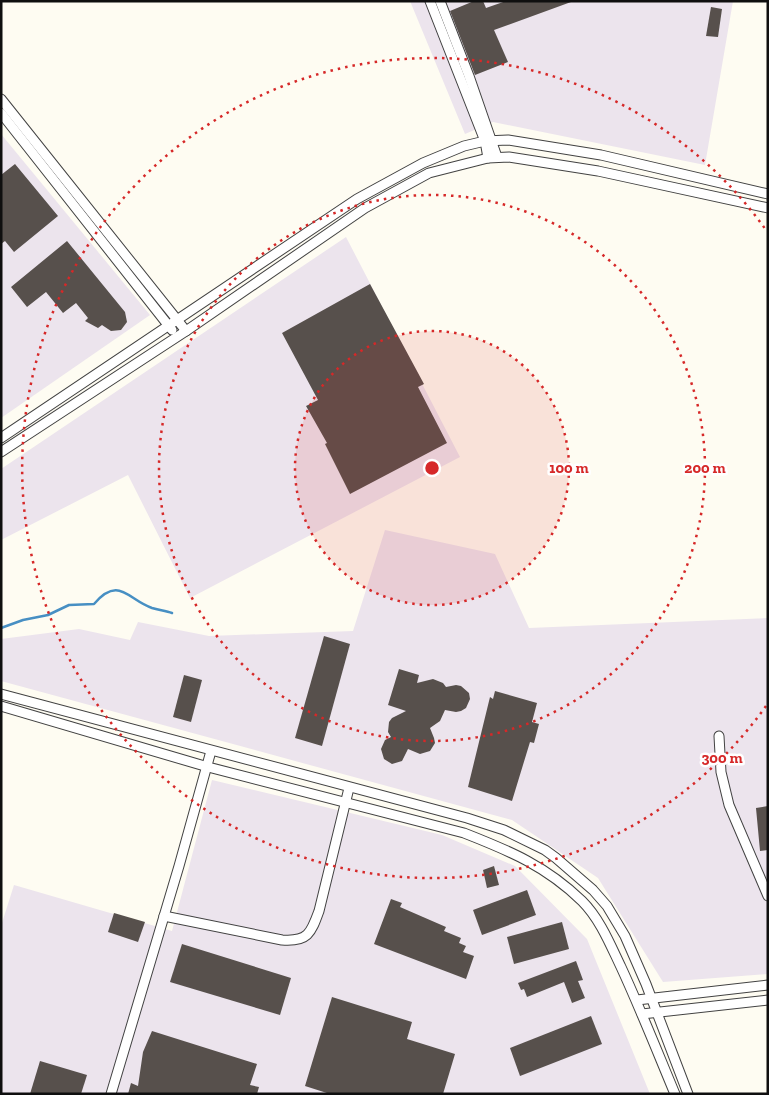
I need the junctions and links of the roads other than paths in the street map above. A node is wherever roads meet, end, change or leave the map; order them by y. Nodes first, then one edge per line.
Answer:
1 (430, 1) edge
2 (440, 1) edge
3 (1, 99) edge
4 (1, 113) edge
5 (489, 141) junction
6 (492, 157) junction
7 (768, 194) edge
8 (344, 207) junction
9 (768, 208) edge
10 (351, 218) junction
11 (129, 259) junction
12 (122, 266) junction
13 (178, 320) junction
14 (169, 326) junction
15 (186, 331) junction
16 (177, 337) junction
17 (1, 438) edge
18 (1, 452) edge
19 (1, 694) edge
20 (1, 706) edge
21 (719, 736) dead end
22 (211, 751) junction
23 (208, 766) junction
24 (349, 788) junction
25 (345, 802) junction
26 (768, 896) edge
27 (164, 916) junction
28 (768, 985) edge
29 (651, 998) junction
30 (636, 1000) junction
31 (768, 1000) edge
32 (656, 1012) junction
33 (642, 1014) junction
34 (111, 1094) edge
35 (674, 1094) edge
36 (688, 1094) edge

1 - 5 street
2 - 5 street
3 - 11 street
4 - 12 street
5 - 6 street
5 - 7 street
5 - 8 street
6 - 9 street
6 - 10 street
8 - 10 street
8 - 13 street
10 - 15 street
11 - 12 street
11 - 13 street
12 - 14 street
13 - 14 street
13 - 15 street
14 - 16 street
14 - 17 street
15 - 16 street
16 - 18 street
19 - 22 street
20 - 23 street
21 - 26 street
22 - 23 street
22 - 24 street
23 - 25 street
23 - 27 street
24 - 25 street
24 - 29 street
25 - 27 street
25 - 30 street
27 - 34 street
28 - 29 street
29 - 30 street
29 - 32 street
30 - 33 street
31 - 32 street
32 - 33 street
32 - 36 street
33 - 35 street

